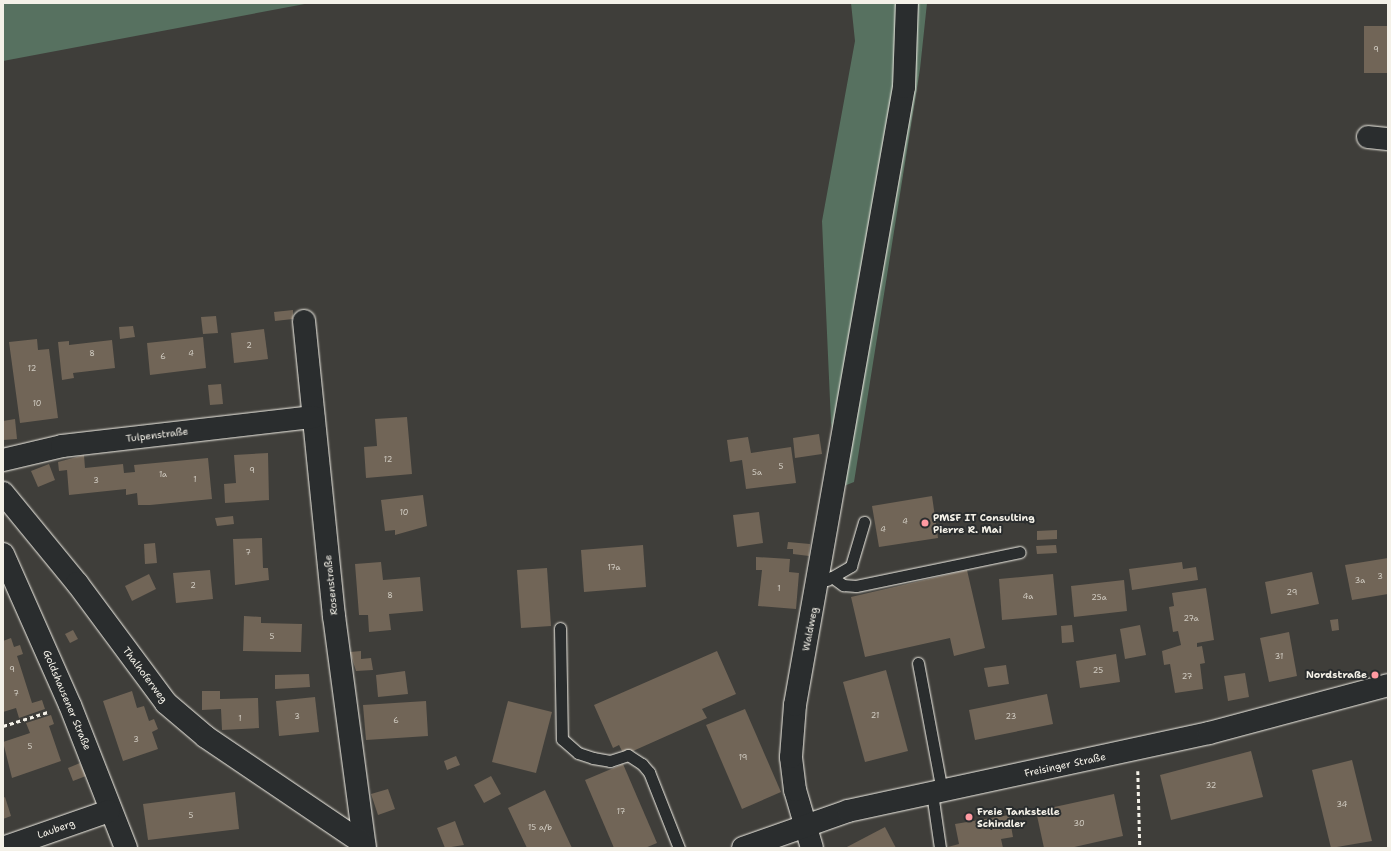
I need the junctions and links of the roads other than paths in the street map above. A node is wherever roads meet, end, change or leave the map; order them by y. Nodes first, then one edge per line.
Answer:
1 (907, 3) edge
2 (304, 321) dead end
3 (313, 417) junction
4 (3, 460) edge
5 (3, 493) edge
6 (864, 522) dead end
7 (1020, 552) dead end
8 (3, 554) edge
9 (825, 581) junction
10 (560, 628) dead end
11 (918, 662) dead end
12 (1388, 685) edge
13 (937, 792) junction
14 (109, 811) junction
15 (805, 824) junction
16 (364, 846) edge
17 (3, 848) edge
18 (126, 848) edge
19 (679, 848) edge
20 (743, 848) edge
21 (812, 848) edge
22 (940, 848) edge

1 - 9 street, Waldweg
2 - 3 street, Rosenstraße
3 - 4 street, Tulpenstraße
3 - 16 street, Rosenstraße
5 - 16 street, Thalhoferweg
6 - 9 lane
7 - 9 lane
8 - 14 street, Goldshausener Straße
9 - 15 street, Waldweg
10 - 19 lane
11 - 13 lane
12 - 13 street, Freisinger Straße
13 - 15 street, Freisinger Straße
13 - 22 lane
14 - 17 street, Lauberg
14 - 18 street, Goldshausener Straße
15 - 20 street, Freisinger Straße
15 - 21 street, Waldweg

